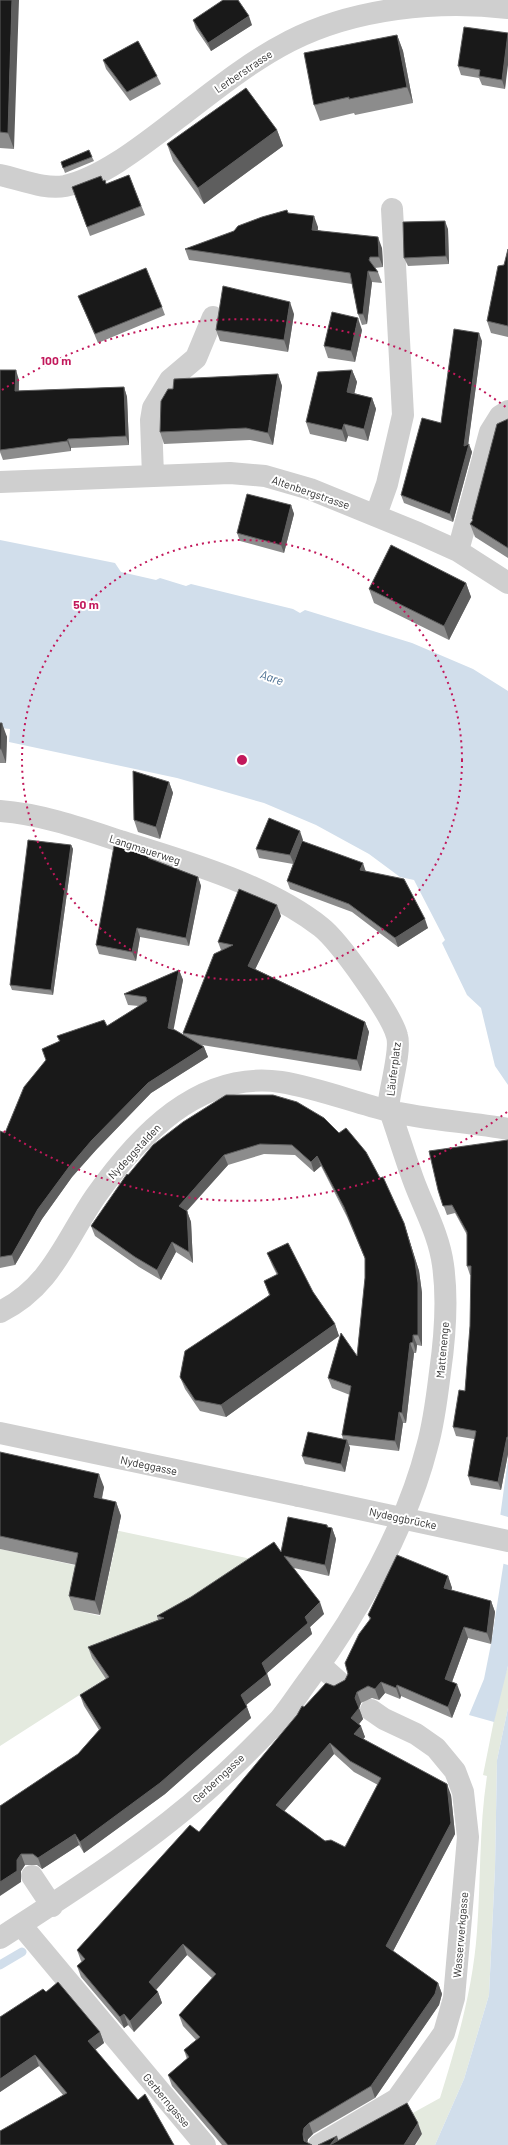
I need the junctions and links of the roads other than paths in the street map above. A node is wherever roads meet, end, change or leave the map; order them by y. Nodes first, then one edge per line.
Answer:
1 (508, 8) edge
2 (0, 176) edge
3 (392, 209) dead end
4 (213, 317) dead end
5 (508, 411) edge
6 (153, 476) junction
7 (0, 482) edge
8 (376, 515) junction
9 (458, 551) junction
10 (508, 583) edge
11 (0, 811) edge
12 (286, 903) joint
13 (390, 1111) junction
14 (508, 1129) edge
15 (0, 1312) edge
16 (0, 1433) edge
17 (299, 1496) joint
18 (508, 1541) edge
19 (369, 1584) joint
20 (320, 1665) junction
21 (340, 1683) edge
22 (371, 1710) dead end
23 (32, 1876) dead end
24 (52, 1906) junction
25 (21, 1925) junction
26 (0, 1938) edge
27 (205, 2145) edge
28 (319, 2145) edge

1 - 2 street, Lerberstrasse
3 - 8 street
4 - 6 street
5 - 9 street
6 - 7 street, Altenbergstrasse
6 - 8 street, Altenbergstrasse
8 - 9 street, Altenbergstrasse
9 - 10 street, Altenbergstrasse
11 - 12 street, Langmauerweg
12 - 13 street, Läuferplatz
13 - 14 street, Läuferplatz
13 - 15 street, Nydeggstalden
13 - 19 street, Mattenenge
16 - 17 street, Nydeggasse
17 - 18 street, Nydeggbrücke, bridge
19 - 20 street, Gerberngasse
20 - 21 street
20 - 24 street, Gerberngasse
22 - 28 street, Wasserwerkgasse
23 - 24 street
24 - 25 street, Gerberngasse
25 - 26 street, Gerberngasse
25 - 27 street, Gerberngasse

